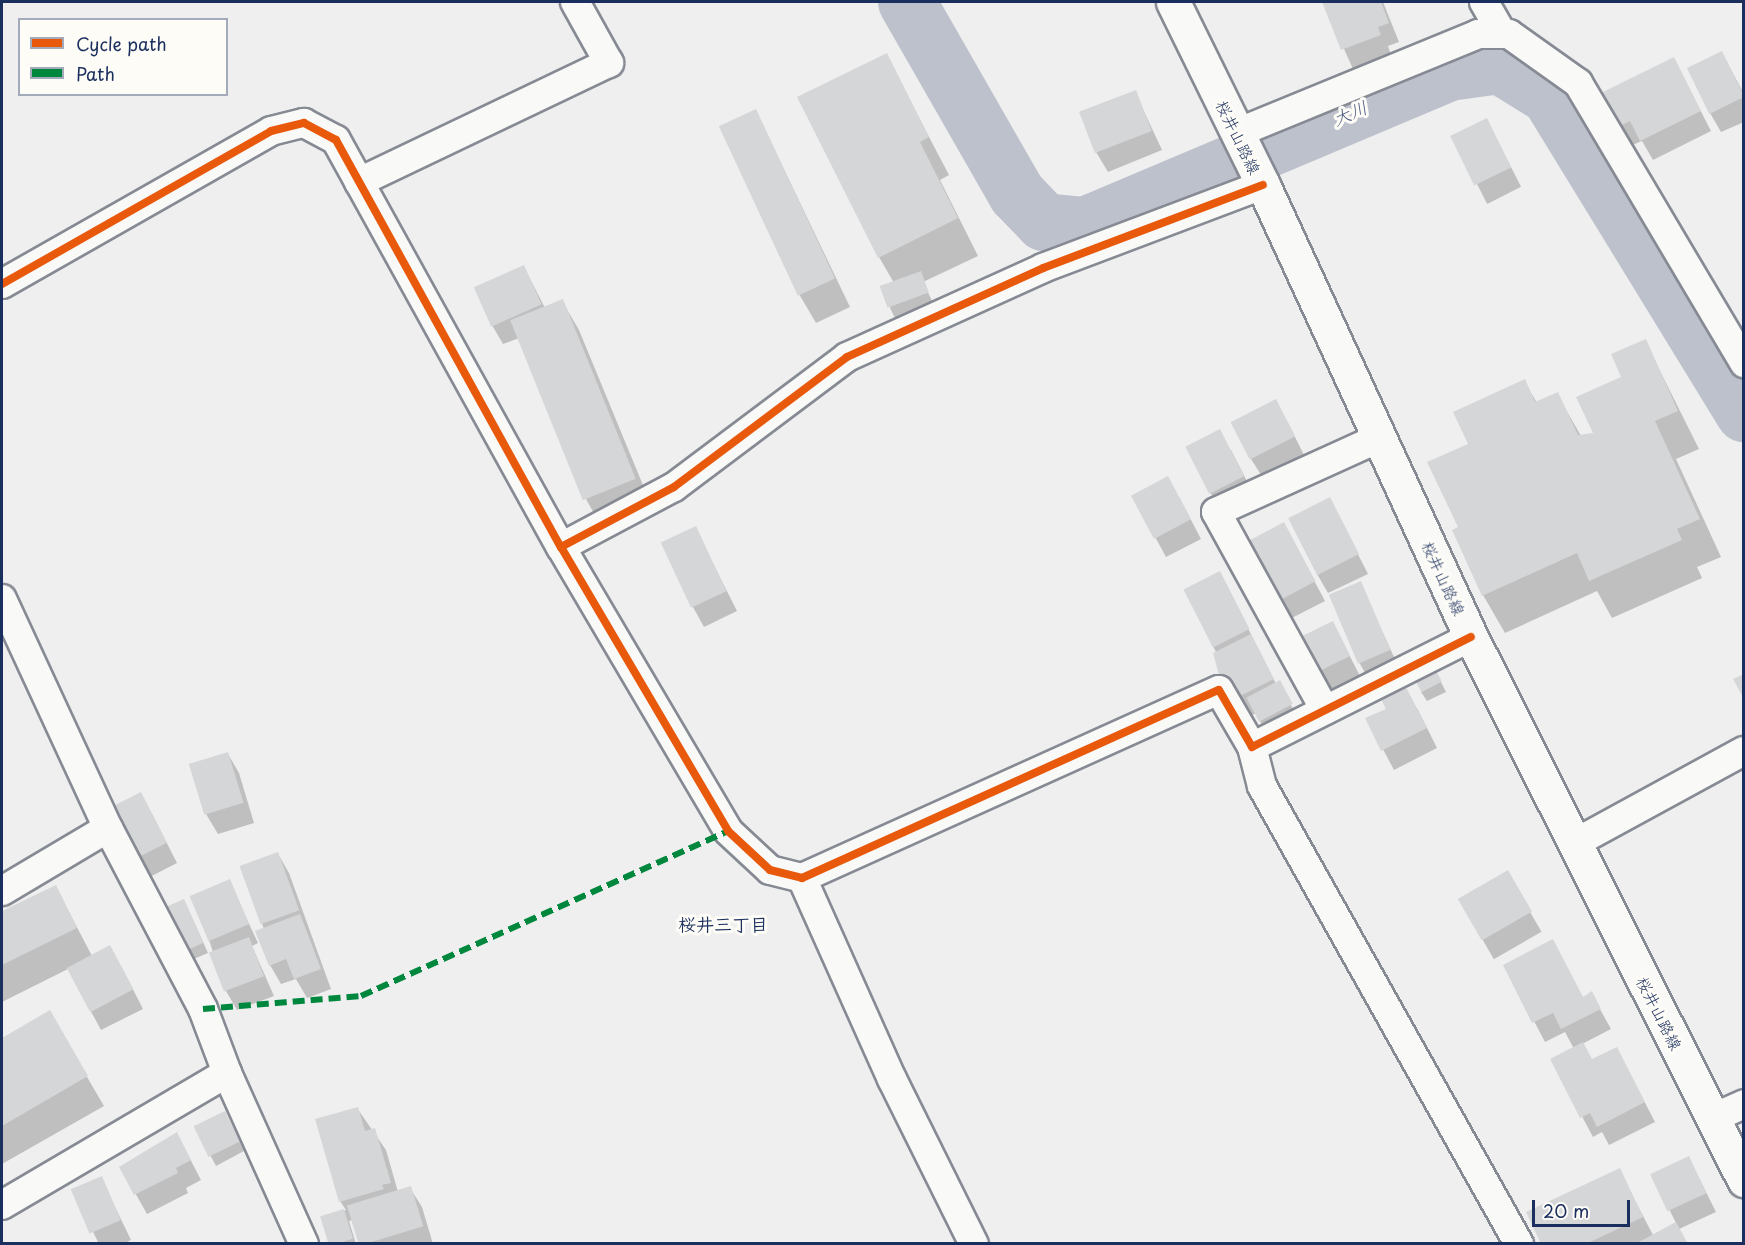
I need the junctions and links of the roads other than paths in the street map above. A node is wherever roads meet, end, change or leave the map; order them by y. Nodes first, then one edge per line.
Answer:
1 (574, 2) edge
2 (1173, 2) edge
3 (1484, 2) edge
4 (1502, 33) junction
5 (1237, 133) junction
6 (359, 182) junction
7 (1263, 185) junction
8 (2, 284) edge
9 (1743, 363) edge
10 (1379, 438) junction
11 (561, 547) junction
12 (2, 599) edge
13 (1471, 637) junction
14 (1325, 710) junction
15 (1252, 747) junction
16 (1743, 752) edge
17 (108, 828) junction
18 (1575, 843) junction
19 (802, 878) junction
20 (2, 891) edge
21 (227, 1073) junction
22 (1743, 1104) edge
23 (1713, 1118) junction
24 (1743, 1180) edge
25 (2, 1205) edge
26 (304, 1244) edge
27 (974, 1244) edge
28 (1519, 1244) edge

1 - 6 street
2 - 5 main road, 桜井山路線
3 - 4 street
4 - 5 street
4 - 9 street
5 - 7 main road, 桜井山路線
6 - 8 street
6 - 11 street
7 - 10 main road, 桜井山路線
7 - 11 street
10 - 13 main road, 桜井山路線
10 - 14 street
11 - 19 street
12 - 17 street
13 - 14 street
13 - 18 main road, 桜井山路線
14 - 15 street
15 - 19 street
15 - 28 street
16 - 18 street
17 - 20 street
17 - 21 street
18 - 23 main road, 桜井山路線
19 - 27 street
21 - 25 street
21 - 26 street
22 - 23 street
23 - 24 main road, 桜井山路線

